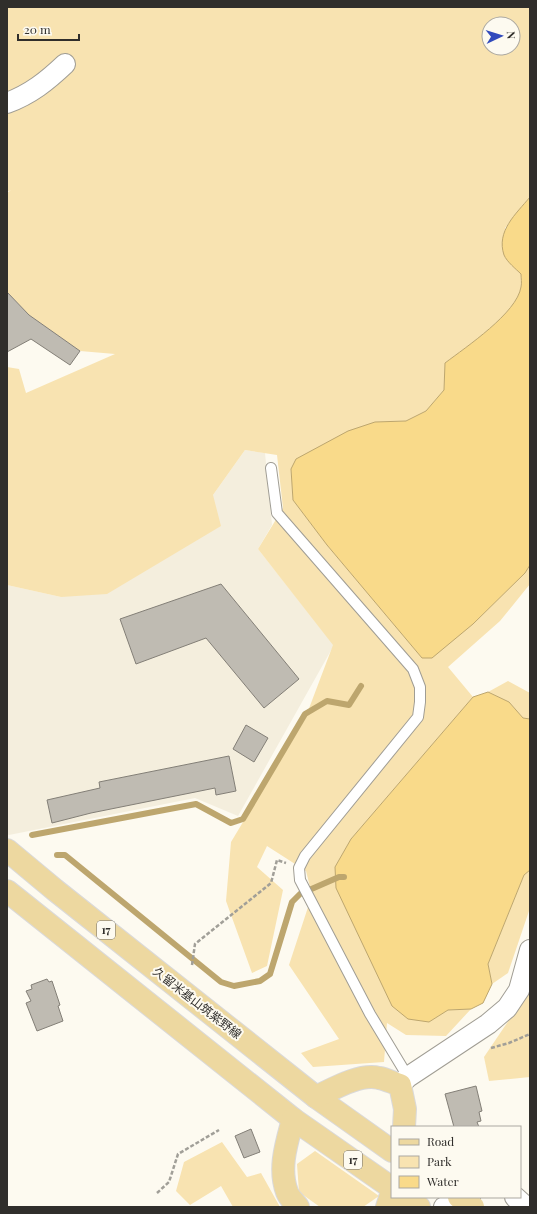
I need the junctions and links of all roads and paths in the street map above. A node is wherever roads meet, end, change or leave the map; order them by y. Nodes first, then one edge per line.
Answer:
1 (65, 64) dead end
2 (7, 104) edge
3 (271, 468) dead end
4 (7, 850) edge
5 (299, 868) junction
6 (7, 891) edge
7 (530, 950) edge
8 (192, 965) dead end
9 (404, 1081) junction
10 (316, 1097) junction
11 (293, 1119) junction
12 (404, 1126) edge
13 (219, 1130) dead end
14 (391, 1150) edge
15 (391, 1187) edge
16 (157, 1193) dead end
17 (391, 1195) edge
18 (406, 1198) edge
19 (460, 1198) edge
20 (467, 1198) edge
21 (516, 1198) edge
22 (298, 1207) edge
23 (387, 1207) edge
24 (419, 1207) edge
25 (444, 1207) edge
26 (473, 1207) edge
27 (526, 1207) edge

1 - 2 street
3 - 5 lane
4 - 10 main road, 久留米基山筑紫野線 / 17
5 - 8 path
5 - 9 lane
6 - 11 main road, 17
7 - 9 street
9 - 10 main road
9 - 12 main road
10 - 14 main road, 久留米基山筑紫野線 / 17
11 - 15 main road, 17
11 - 22 main road
13 - 16 path
17 - 23 main road
18 - 24 main road
19 - 26 main road, bridge
20 - 25 street
21 - 27 street

